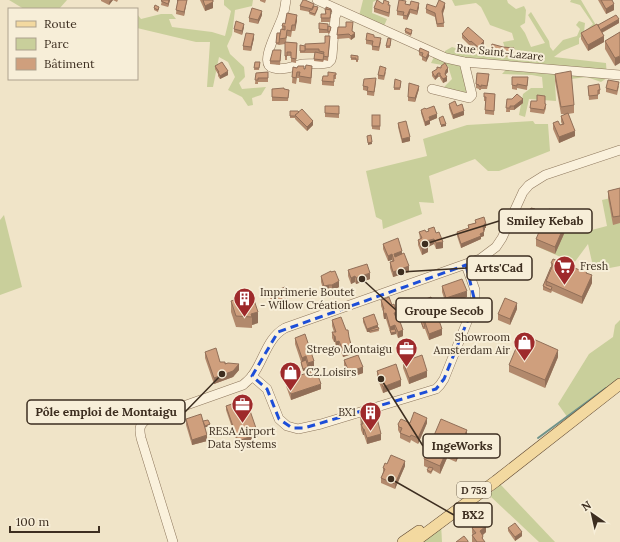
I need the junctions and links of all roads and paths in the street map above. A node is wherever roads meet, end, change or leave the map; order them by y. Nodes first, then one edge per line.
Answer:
1 (286, 0) edge
2 (317, 0) edge
3 (338, 10) junction
4 (464, 62) junction
5 (620, 75) edge
6 (432, 90) dead end
7 (620, 150) edge
8 (466, 265) junction
9 (252, 376) junction
10 (617, 387) edge
11 (546, 440) junction
12 (174, 542) edge
13 (403, 542) edge
14 (414, 542) edge

1 - 3 street
2 - 3 street, Rue Saint-Lazare
3 - 4 street, Rue Saint-Lazare
4 - 5 street, Rue Saint-Lazare
4 - 6 street
7 - 8 street
8 - 9 street
8 - 9 street
9 - 12 street
10 - 11 main road, D 753
11 - 13 main road, D 753
11 - 14 main road, D 753

